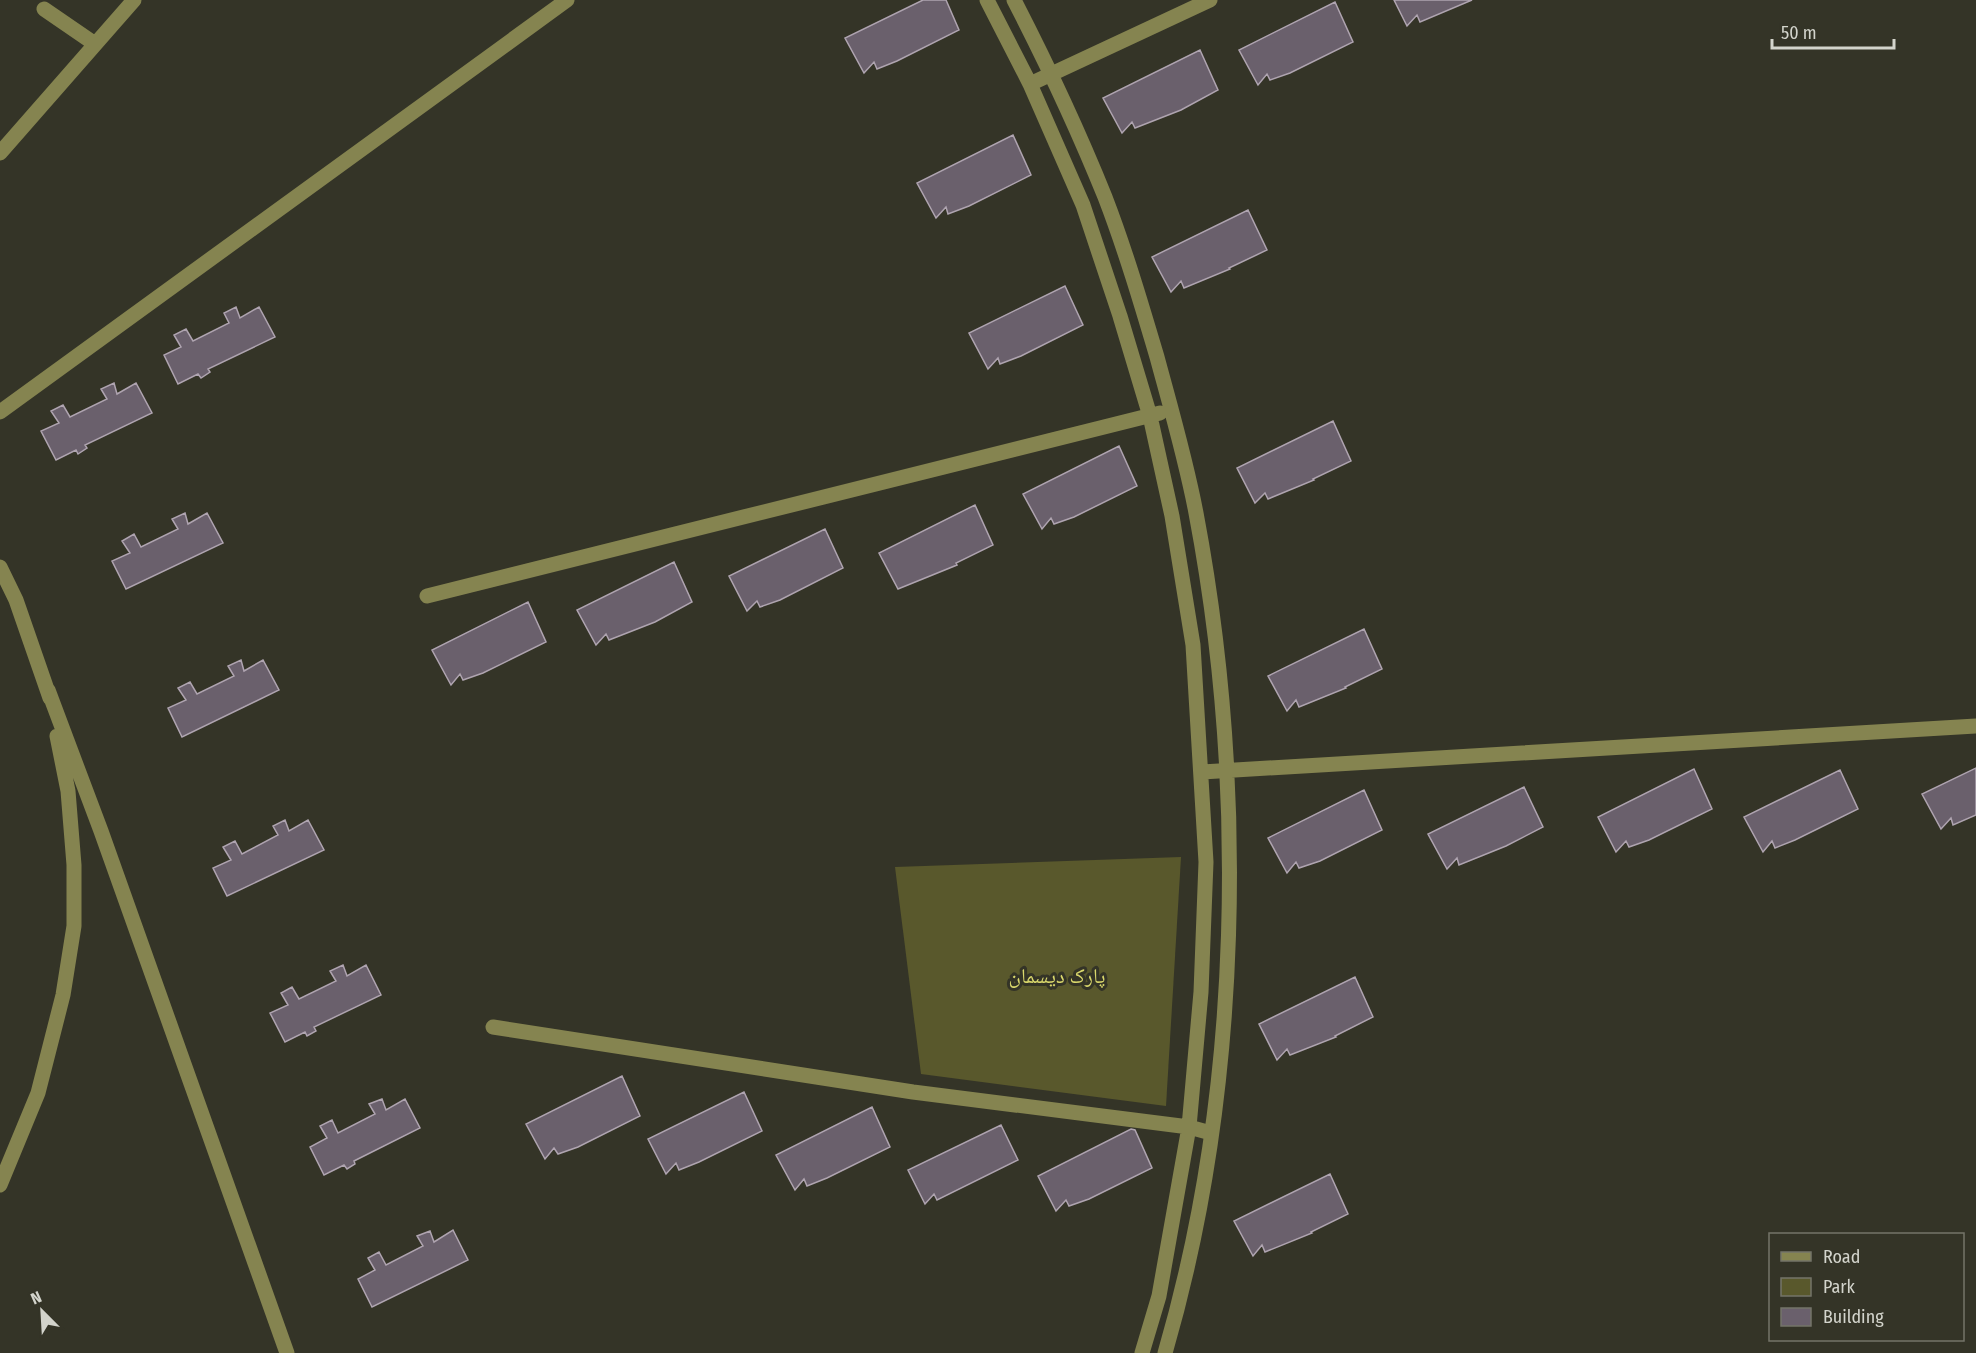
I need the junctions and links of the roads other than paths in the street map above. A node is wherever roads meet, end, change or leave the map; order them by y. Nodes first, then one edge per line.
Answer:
1 (134, 0) edge
2 (567, 0) edge
3 (987, 0) edge
4 (1014, 0) edge
5 (1210, 0) edge
6 (44, 9) dead end
7 (95, 44) junction
8 (1052, 74) junction
9 (1030, 84) junction
10 (0, 153) edge
11 (1172, 410) junction
12 (0, 412) edge
13 (1150, 416) junction
14 (0, 567) edge
15 (427, 596) dead end
16 (48, 690) junction
17 (1976, 726) edge
18 (1227, 769) junction
19 (1202, 772) junction
20 (493, 1027) dead end
21 (1189, 1127) junction
22 (1211, 1133) junction
23 (3, 1169) edge
24 (0, 1185) edge
25 (287, 1353) edge
26 (1142, 1353) edge
27 (1165, 1353) edge

1 - 7 street
2 - 12 street
3 - 9 street
4 - 8 street
5 - 8 street
6 - 7 street
7 - 10 street
8 - 9 street
8 - 11 street
9 - 13 street
11 - 13 street
11 - 18 street
13 - 15 street
13 - 19 street
14 - 16 street
16 - 23 street
16 - 25 street
17 - 18 street
18 - 19 street
18 - 22 street
19 - 21 street
20 - 21 street
21 - 22 street
21 - 26 street
22 - 27 street
23 - 24 street

